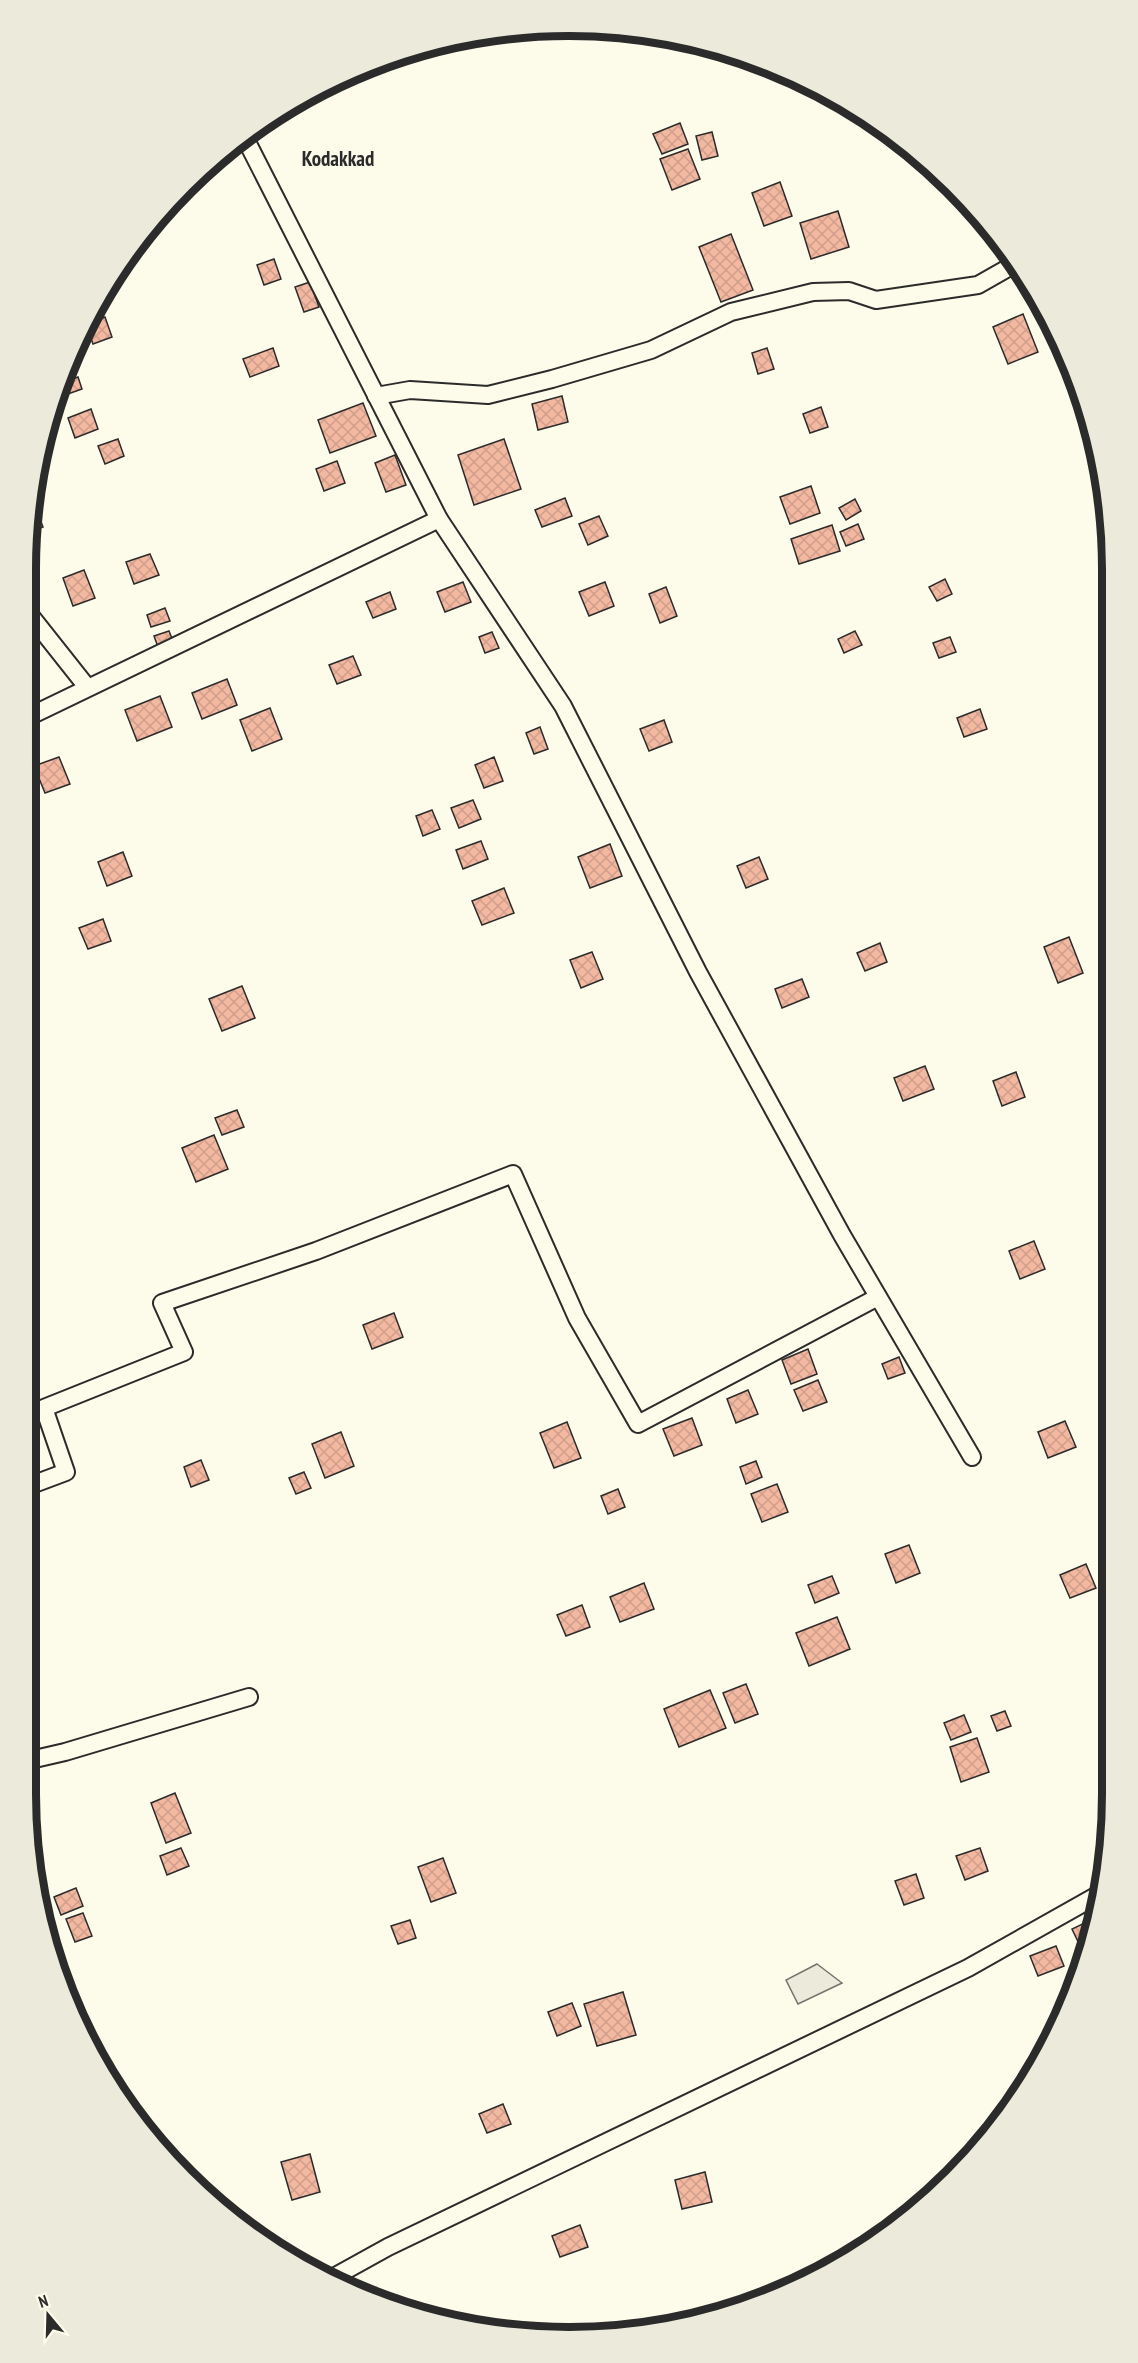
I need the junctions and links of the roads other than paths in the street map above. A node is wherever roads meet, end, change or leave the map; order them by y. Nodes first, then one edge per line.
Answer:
1 (248, 144) edge
2 (1008, 268) edge
3 (376, 396) junction
4 (439, 519) junction
5 (36, 623) edge
6 (87, 687) junction
7 (36, 713) edge
8 (878, 1296) junction
9 (972, 1457) dead end
10 (36, 1483) edge
11 (249, 1696) dead end
12 (36, 1759) edge
13 (1092, 1898) edge
14 (339, 2274) edge

1 - 3 street
2 - 3 street
3 - 4 street
4 - 6 street
4 - 8 street
5 - 6 street
6 - 7 street
8 - 9 street
8 - 10 street
11 - 12 street
13 - 14 street

